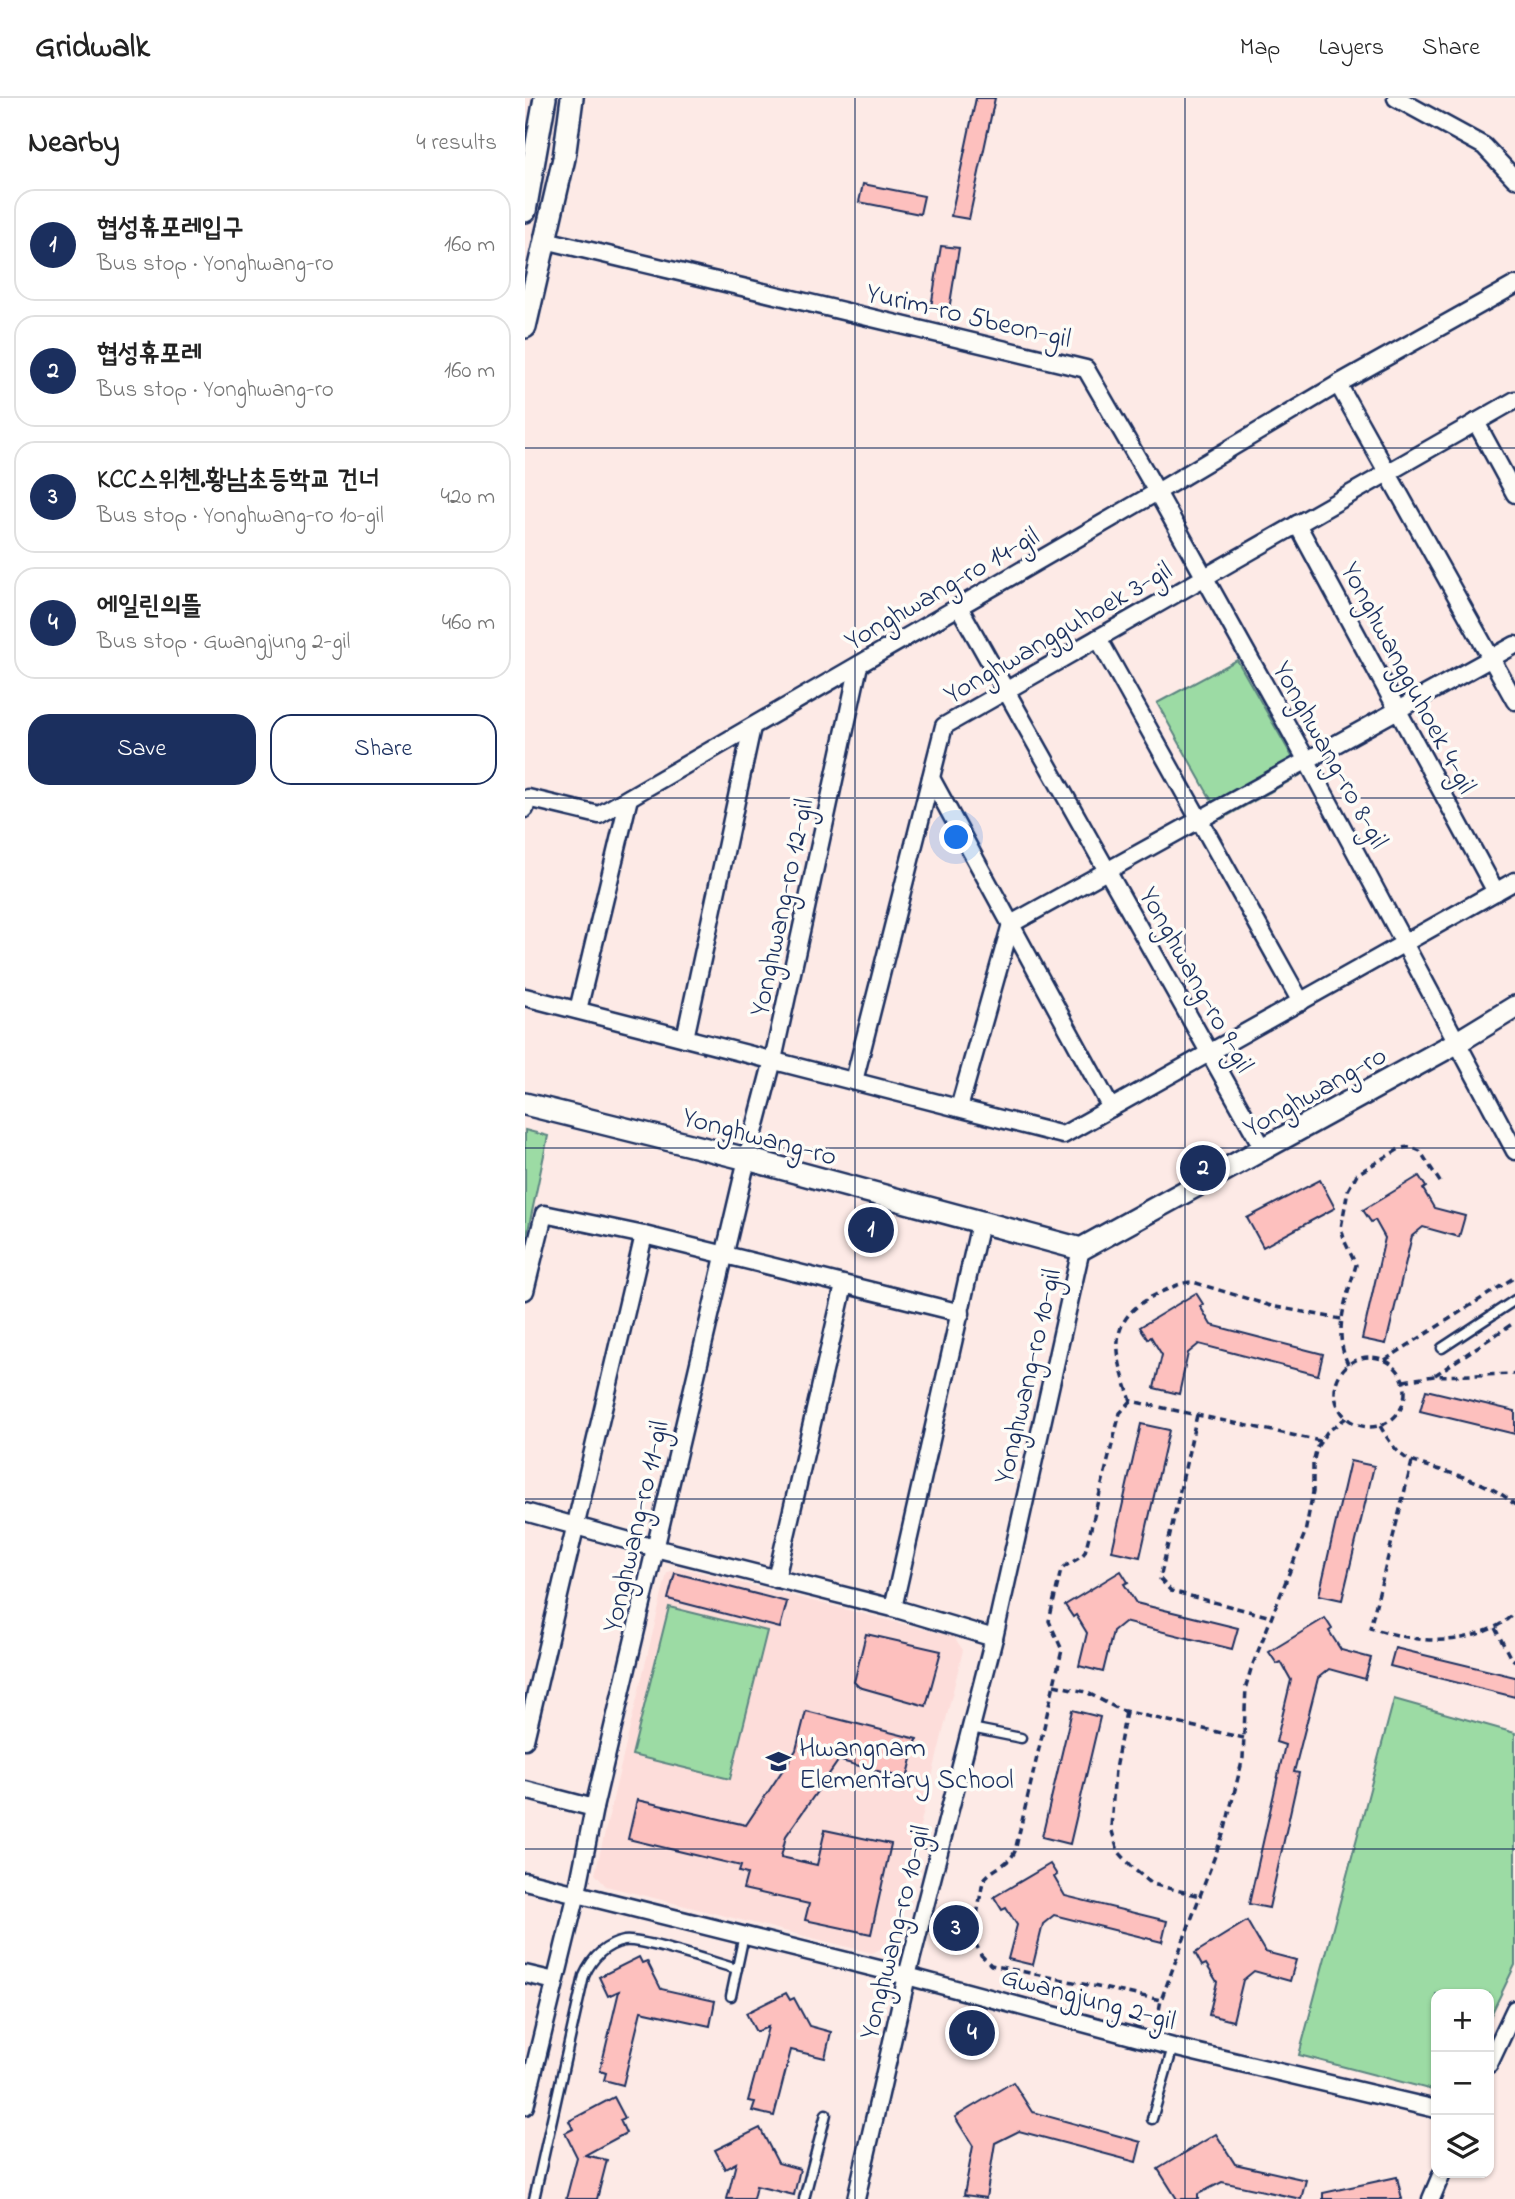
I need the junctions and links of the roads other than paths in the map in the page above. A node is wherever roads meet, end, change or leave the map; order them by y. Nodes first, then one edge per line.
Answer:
1 (545, 98) edge
2 (572, 98) edge
3 (1396, 98) edge
4 (1515, 180) edge
5 (525, 211) edge
6 (545, 240) junction
7 (1515, 285) edge
8 (525, 327) edge
9 (1338, 384) junction
10 (1515, 400) edge
11 (1476, 422) junction
12 (1387, 472) junction
13 (1157, 492) junction
14 (1515, 494) edge
15 (1297, 524) junction
16 (1203, 578) junction
17 (959, 607) junction
18 (1098, 638) junction
19 (1515, 645) edge
20 (1491, 659) junction
21 (859, 665) junction
22 (1006, 690) junction
23 (1515, 701) edge
24 (1398, 710) junction
25 (752, 727) junction
26 (1307, 761) junction
27 (931, 778) junction
28 (629, 798) junction
29 (525, 809) edge
30 (1200, 820) junction
31 (1108, 871) junction
32 (1515, 881) edge
33 (1496, 892) junction
34 (1011, 925) junction
35 (1406, 943) junction
36 (525, 997) edge
37 (1301, 1002) junction
38 (1515, 1007) edge
39 (578, 1010) junction
40 (685, 1038) junction
41 (1456, 1043) junction
42 (1210, 1053) junction
43 (773, 1060) junction
44 (854, 1081) junction
45 (525, 1104) edge
46 (959, 1108) junction
47 (1111, 1108) junction
48 (1515, 1116) edge
49 (1500, 1123) junction
50 (1264, 1150) junction
51 (1515, 1151) edge
52 (747, 1159) junction
53 (980, 1223) junction
54 (644, 1235) junction
55 (1081, 1249) junction
56 (724, 1255) junction
57 (844, 1285) junction
58 (525, 1291) edge
59 (1515, 1300) edge
60 (961, 1313) junction
61 (1442, 1348) dead end
62 (525, 1512) edge
63 (576, 1525) junction
64 (655, 1548) junction
65 (776, 1579) junction
66 (893, 1608) junction
67 (994, 1638) junction
68 (971, 1728) junction
69 (1021, 1738) dead end
70 (525, 1740) edge
71 (525, 1790) edge
72 (594, 1808) junction
73 (525, 1881) edge
74 (577, 1893) junction
75 (744, 1935) junction
76 (737, 1969) junction
77 (525, 1975) edge
78 (908, 1976) junction
79 (555, 1981) junction
80 (731, 1996) dead end
81 (1515, 2009) edge
82 (1173, 2047) junction
83 (1494, 2053) edge
84 (525, 2106) edge
85 (1431, 2108) edge
86 (826, 2113) dead end
87 (1152, 2119) dead end
88 (1440, 2178) edge
89 (534, 2199) edge
90 (804, 2199) edge
91 (856, 2199) edge
92 (1431, 2199) edge

1 - 5 street
2 - 6 street
3 - 4 street
6 - 8 street
6 - 13 street, Yurim-ro 5beon-gil
7 - 9 street
9 - 12 street
9 - 13 street
10 - 11 street, Yonghwangguhoek 3-gil
11 - 12 street, Yonghwangguhoek 3-gil
11 - 14 street
12 - 15 street, Yonghwangguhoek 3-gil
12 - 20 street
13 - 16 street, Yonghwang-ro 8-gil
13 - 17 street, Yonghwang-ro 14-gil
15 - 16 street, Yonghwangguhoek 3-gil
15 - 24 street, Yonghwangguhoek 4-gil
16 - 18 street, Yonghwangguhoek 3-gil
16 - 26 street, Yonghwang-ro 8-gil
17 - 21 street, Yonghwang-ro 14-gil
17 - 22 street, Yonghwang-ro 9-gil
18 - 22 street, Yonghwangguhoek 3-gil
18 - 30 street
19 - 20 street, Yonghwang-ro 9-gil
20 - 23 street
20 - 24 street, Yonghwang-ro 9-gil
21 - 25 street, Yonghwang-ro 14-gil
21 - 43 street, Yonghwang-ro 12-gil
22 - 27 street, Yonghwangguhoek 3-gil
22 - 31 street, Yonghwang-ro 9-gil
24 - 26 street, Yonghwang-ro 9-gil
24 - 33 street, Yonghwangguhoek 4-gil
25 - 28 street, Yonghwang-ro 14-gil
25 - 40 street
26 - 30 street, Yonghwang-ro 9-gil
26 - 35 street, Yonghwang-ro 8-gil
27 - 34 street
27 - 44 street, Yonghwangguhoek 3-gil
28 - 29 street, Yonghwang-ro 14-gil
28 - 39 street
30 - 31 street, Yonghwang-ro 9-gil
30 - 37 street
31 - 34 street, Yonghwang-ro 9-gil
31 - 42 street, Yonghwang-ro 9-gil
32 - 33 street
33 - 35 street
34 - 46 street
34 - 47 street
35 - 37 street
35 - 41 street, Yonghwang-ro 8-gil
36 - 39 street
37 - 42 street
38 - 41 street, Yonghwang-ro
39 - 40 street
40 - 43 street
41 - 49 street, Yonghwang-ro 8-gil
41 - 50 street, Yonghwang-ro
42 - 47 street
42 - 50 street, Yonghwang-ro 9-gil
43 - 44 street
43 - 52 street, Yonghwang-ro 12-gil
44 - 46 street
45 - 52 street, Yonghwang-ro
46 - 47 street
48 - 49 street
49 - 51 street, Yonghwang-ro 8-gil
50 - 55 street, Yonghwang-ro
52 - 53 street, Yonghwang-ro
52 - 56 street, Yonghwang-ro 11-gil
53 - 55 street, Yonghwang-ro
53 - 60 street
54 - 56 street
54 - 58 street
54 - 63 street, Yonghwang-ro 11-gil
55 - 67 street, Yonghwang-ro 10-gil
56 - 57 street
56 - 64 street, Yonghwang-ro 11-gil
57 - 60 street
57 - 65 street
59 - 61 lane
60 - 66 street
62 - 63 street
63 - 64 street
63 - 70 street, Yonghwang-ro 11-gil
64 - 65 street
64 - 72 street, Yonghwang-ro 11-gil
65 - 66 street
66 - 67 street
67 - 68 street, Yonghwang-ro 10-gil
68 - 69 lane
68 - 78 street, Yonghwang-ro 10-gil
71 - 72 street
72 - 74 street, Yonghwang-ro 11-gil
73 - 74 street, Gwangjung 2-gil
74 - 75 street, Gwangjung 2-gil
74 - 79 street, Yonghwang-ro 11-gil
75 - 76 lane
75 - 78 street, Gwangjung 2-gil
76 - 80 lane
76 - 89 lane
77 - 79 street
78 - 82 street, Gwangjung 2-gil
78 - 91 street, Yonghwang-ro 10-gil
79 - 84 street, Yonghwang-ro 11-gil
81 - 83 street
82 - 85 street, Gwangjung 2-gil
82 - 87 lane
86 - 90 lane
88 - 92 street

